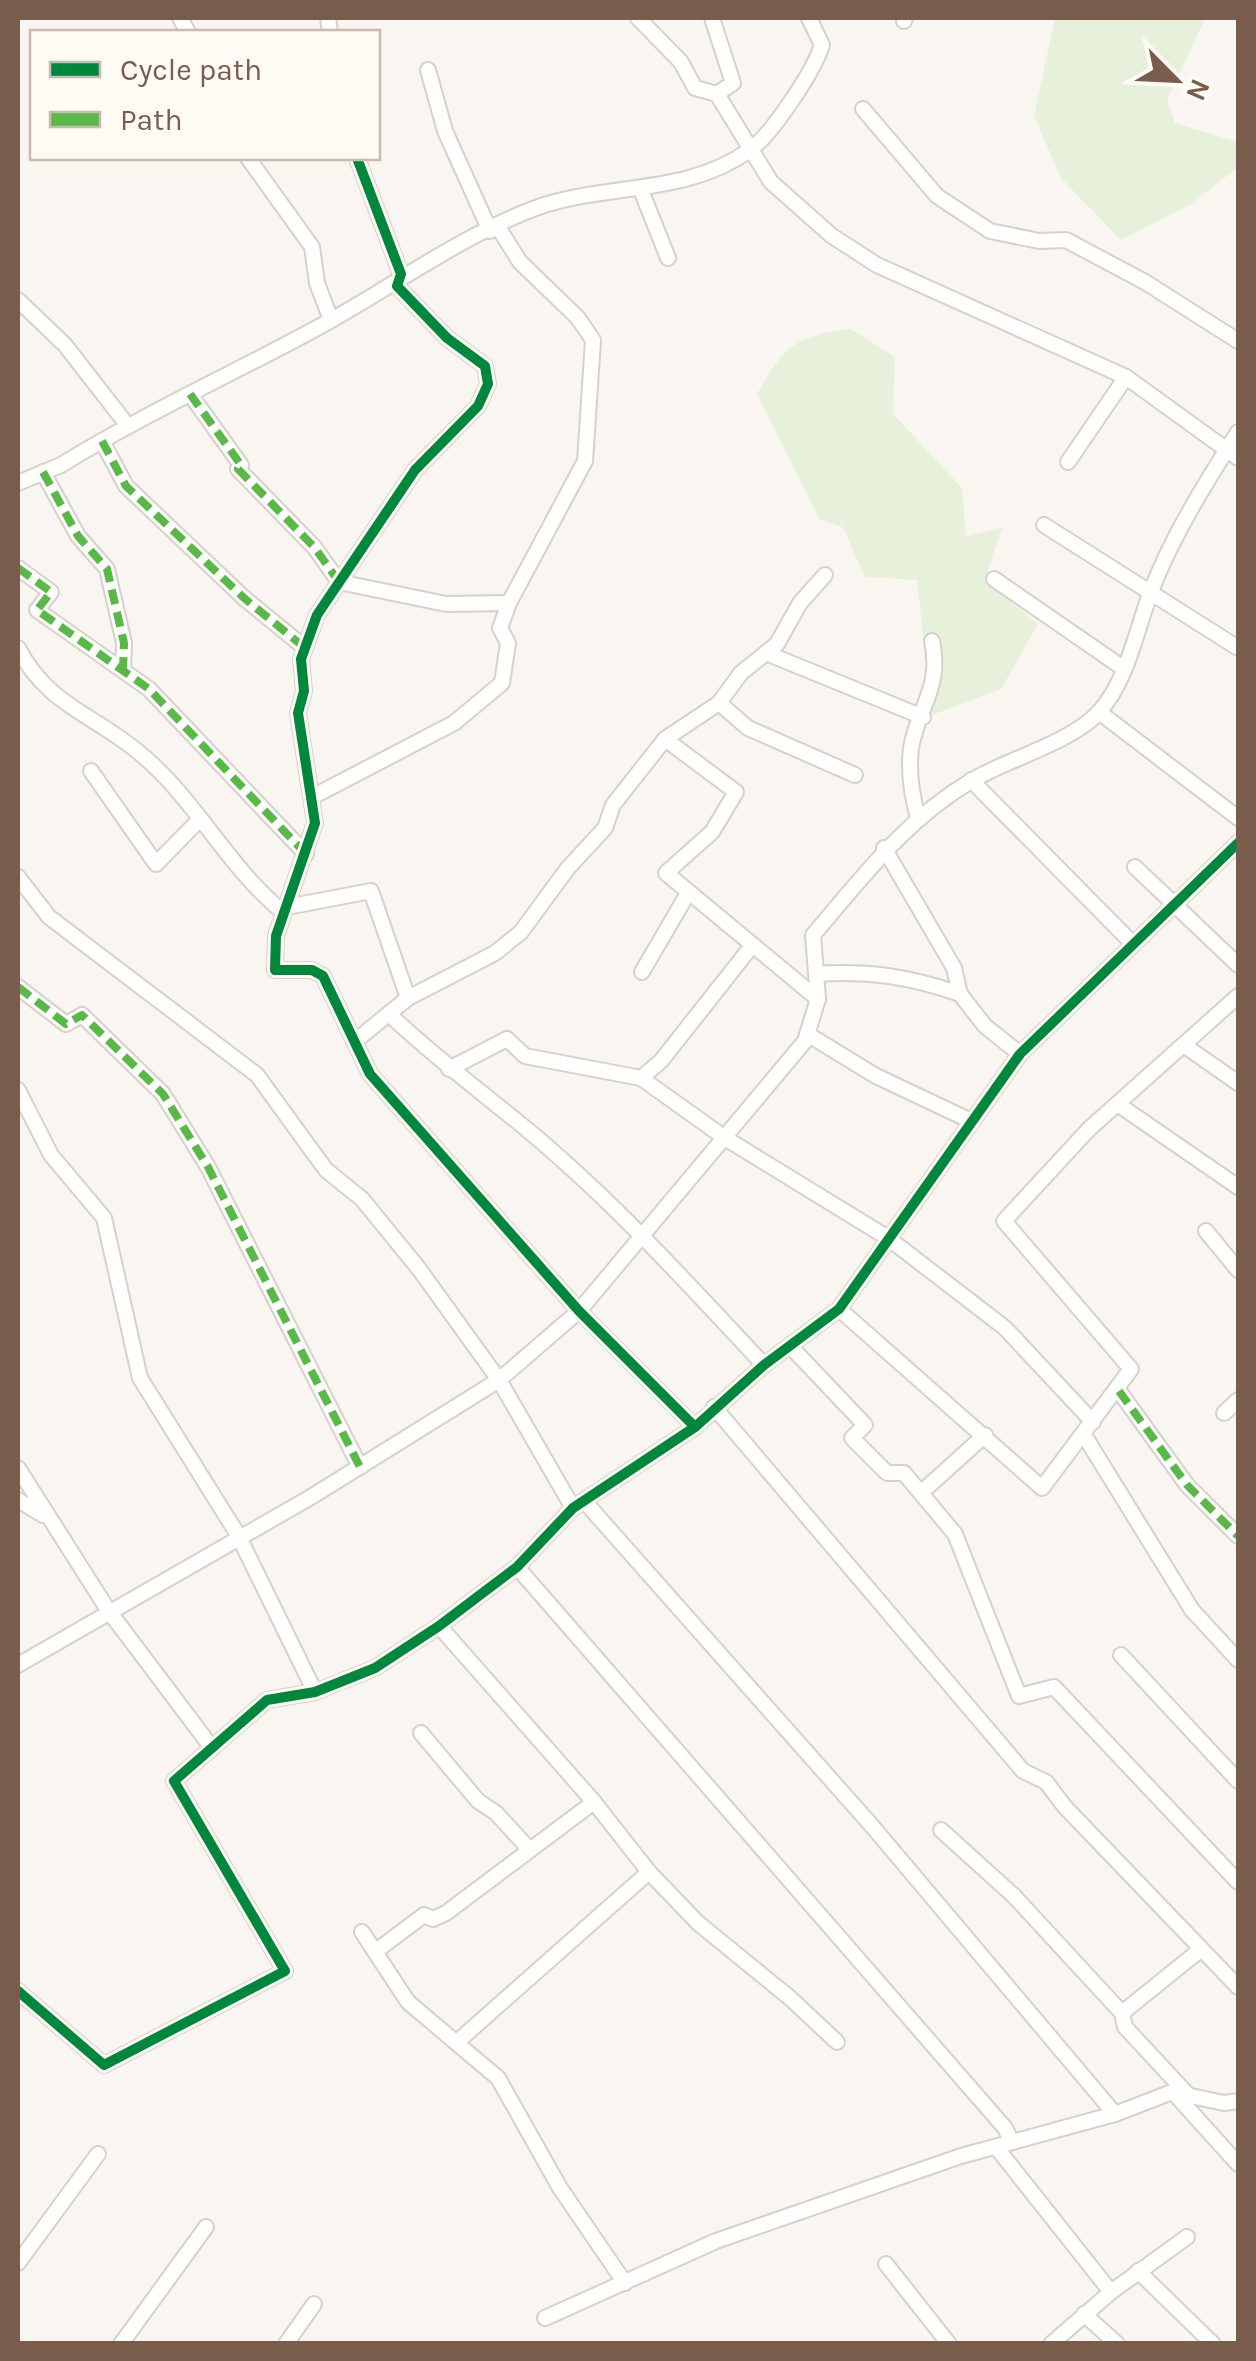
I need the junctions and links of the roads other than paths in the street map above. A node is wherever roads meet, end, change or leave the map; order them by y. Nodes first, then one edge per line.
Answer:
1 (638, 18) edge
2 (712, 18) edge
3 (809, 18) edge
4 (428, 70) dead end
5 (717, 94) junction
6 (864, 108) dead end
7 (752, 148) junction
8 (249, 160) edge
9 (358, 160) edge
10 (641, 190) junction
11 (494, 229) junction
12 (668, 258) dead end
13 (401, 274) junction
14 (18, 300) edge
15 (331, 320) junction
16 (1238, 342) edge
17 (1126, 377) junction
18 (190, 394) junction
19 (128, 426) junction
20 (1238, 432) edge
21 (102, 440) junction
22 (1233, 454) edge
23 (1068, 462) dead end
24 (43, 472) junction
25 (18, 483) edge
26 (1044, 526) dead end
27 (18, 568) edge
28 (825, 575) dead end
29 (994, 580) dead end
30 (340, 582) junction
31 (1150, 593) junction
32 (508, 603) junction
33 (932, 641) dead end
34 (18, 648) edge
35 (305, 648) junction
36 (1238, 648) edge
37 (766, 653) junction
38 (1123, 668) junction
39 (123, 670) junction
40 (719, 703) junction
41 (1099, 712) junction
42 (924, 717) junction
43 (664, 738) junction
44 (91, 771) dead end
45 (856, 775) dead end
46 (971, 780) junction
47 (314, 796) junction
48 (918, 818) junction
49 (1238, 818) edge
50 (200, 820) junction
51 (1238, 843) edge
52 (884, 848) junction
53 (306, 854) junction
54 (1135, 867) dead end
55 (18, 878) edge
56 (688, 893) junction
57 (1175, 906) junction
58 (285, 909) junction
59 (1132, 943) junction
60 (751, 947) junction
61 (1238, 965) edge
62 (642, 972) dead end
63 (816, 974) junction
64 (18, 986) edge
65 (960, 994) junction
66 (1238, 996) edge
67 (408, 998) junction
68 (818, 999) junction
69 (389, 1014) junction
70 (808, 1034) junction
71 (354, 1042) junction
72 (1185, 1046) junction
73 (1020, 1054) junction
74 (449, 1069) junction
75 (641, 1078) junction
76 (1238, 1082) edge
77 (18, 1090) edge
78 (1118, 1105) junction
79 (970, 1120) junction
80 (725, 1138) junction
81 (1238, 1187) edge
82 (1206, 1231) dead end
83 (644, 1236) junction
84 (888, 1238) junction
85 (1238, 1270) edge
86 (839, 1309) junction
87 (579, 1311) junction
88 (792, 1348) junction
89 (764, 1365) junction
90 (499, 1380) junction
91 (1118, 1391) junction
92 (1238, 1400) edge
93 (714, 1407) junction
94 (1224, 1413) dead end
95 (695, 1427) junction
96 (1088, 1428) junction
97 (985, 1435) junction
98 (360, 1467) junction
99 (18, 1468) edge
100 (923, 1492) junction
101 (18, 1500) edge
102 (579, 1505) junction
103 (43, 1515) junction
104 (238, 1535) junction
105 (1238, 1536) edge
106 (517, 1566) junction
107 (108, 1610) junction
108 (439, 1626) junction
109 (1121, 1655) dead end
110 (20, 1659) edge
111 (1238, 1660) edge
112 (315, 1692) junction
113 (420, 1733) dead end
114 (212, 1748) junction
115 (1238, 1780) edge
116 (594, 1802) junction
117 (941, 1830) dead end
118 (530, 1850) junction
119 (649, 1872) junction
120 (1238, 1882) edge
121 (362, 1932) dead end
122 (1200, 1950) junction
123 (376, 1951) junction
124 (1238, 1988) edge
125 (18, 1991) edge
126 (1122, 2012) junction
127 (457, 2042) junction
128 (837, 2042) dead end
129 (1172, 2092) junction
130 (1190, 2097) junction
131 (1238, 2101) edge
132 (1115, 2114) junction
133 (1012, 2142) junction
134 (996, 2147) junction
135 (98, 2154) dead end
136 (1238, 2164) edge
137 (206, 2226) dead end
138 (1187, 2238) dead end
139 (18, 2262) edge
140 (886, 2264) dead end
141 (1138, 2271) junction
142 (625, 2283) junction
143 (1111, 2292) junction
144 (314, 2304) dead end
145 (1084, 2314) junction
146 (545, 2318) dead end
147 (121, 2344) edge
148 (286, 2344) edge
149 (949, 2344) edge
150 (1051, 2344) edge
151 (1116, 2344) edge
152 (1213, 2344) edge

1 - 5 street
2 - 5 street
3 - 7 street
4 - 11 street
5 - 7 street
6 - 16 street
7 - 10 street
7 - 17 street
8 - 15 street
9 - 13 street
10 - 11 street
10 - 12 street
11 - 13 street
11 - 32 street
13 - 15 street
13 - 30 street
14 - 19 street
15 - 18 street
17 - 22 street
17 - 23 street
18 - 19 street
18 - 30 street
19 - 21 street
20 - 22 street
21 - 24 street
21 - 35 street
22 - 31 street
24 - 25 street
24 - 39 street
26 - 31 street
27 - 39 street
28 - 37 street
29 - 38 street
30 - 32 street
30 - 35 street
31 - 36 street
31 - 38 street
32 - 47 street
33 - 42 street
34 - 50 street
35 - 47 street
37 - 40 street
37 - 42 street
38 - 41 street
39 - 53 street
40 - 43 street
40 - 45 street
41 - 46 street
41 - 49 street
42 - 48 street
43 - 56 street
43 - 67 street
44 - 50 street
46 - 48 street
46 - 59 street
47 - 53 street
48 - 52 street
50 - 58 street
51 - 57 street
52 - 63 street
52 - 65 street
53 - 58 street
54 - 57 street
55 - 90 street
56 - 60 street
56 - 62 street
57 - 59 street
57 - 61 street
58 - 67 street
58 - 71 street
59 - 73 street
60 - 68 street
60 - 75 street
63 - 65 street
63 - 68 street
64 - 98 street
65 - 73 street
66 - 72 street
67 - 69 street
68 - 70 street
69 - 71 street
69 - 74 street
70 - 79 street
70 - 80 street
71 - 87 street
72 - 76 street
72 - 78 street
73 - 79 street
74 - 75 street
74 - 83 street
75 - 80 street
77 - 104 street
78 - 81 street
78 - 91 street
79 - 84 street
80 - 83 street
80 - 84 street
82 - 85 street
83 - 87 street
83 - 89 street
84 - 86 street
84 - 96 street
86 - 88 street
86 - 97 street
87 - 90 street
87 - 95 street
88 - 89 street
88 - 100 street
89 - 93 street
90 - 98 street
90 - 102 street
91 - 96 street
91 - 105 street
92 - 94 street
93 - 95 street
93 - 122 street
95 - 102 street
96 - 97 street
96 - 111 street
97 - 100 street
98 - 104 street
99 - 103 street
100 - 120 street
101 - 103 street
102 - 106 street
102 - 132 street
103 - 107 street
104 - 107 street
104 - 112 street
106 - 108 street
106 - 133 street
107 - 110 street
107 - 114 street
108 - 112 street
108 - 116 street
109 - 115 street
112 - 114 street
113 - 118 street
114 - 125 street
116 - 118 street
116 - 119 street
117 - 126 street
118 - 123 street
119 - 127 street
119 - 128 street
121 - 123 street
122 - 124 street
122 - 126 street
123 - 127 street
126 - 130 street
127 - 142 street
129 - 130 street
129 - 132 street
129 - 136 street
130 - 131 street
132 - 133 street
133 - 134 street
134 - 142 street
134 - 143 street
135 - 139 street
137 - 147 street
138 - 141 street
140 - 149 street
141 - 143 street
141 - 152 street
142 - 146 street
143 - 145 street
144 - 148 street
145 - 150 street
145 - 151 street

